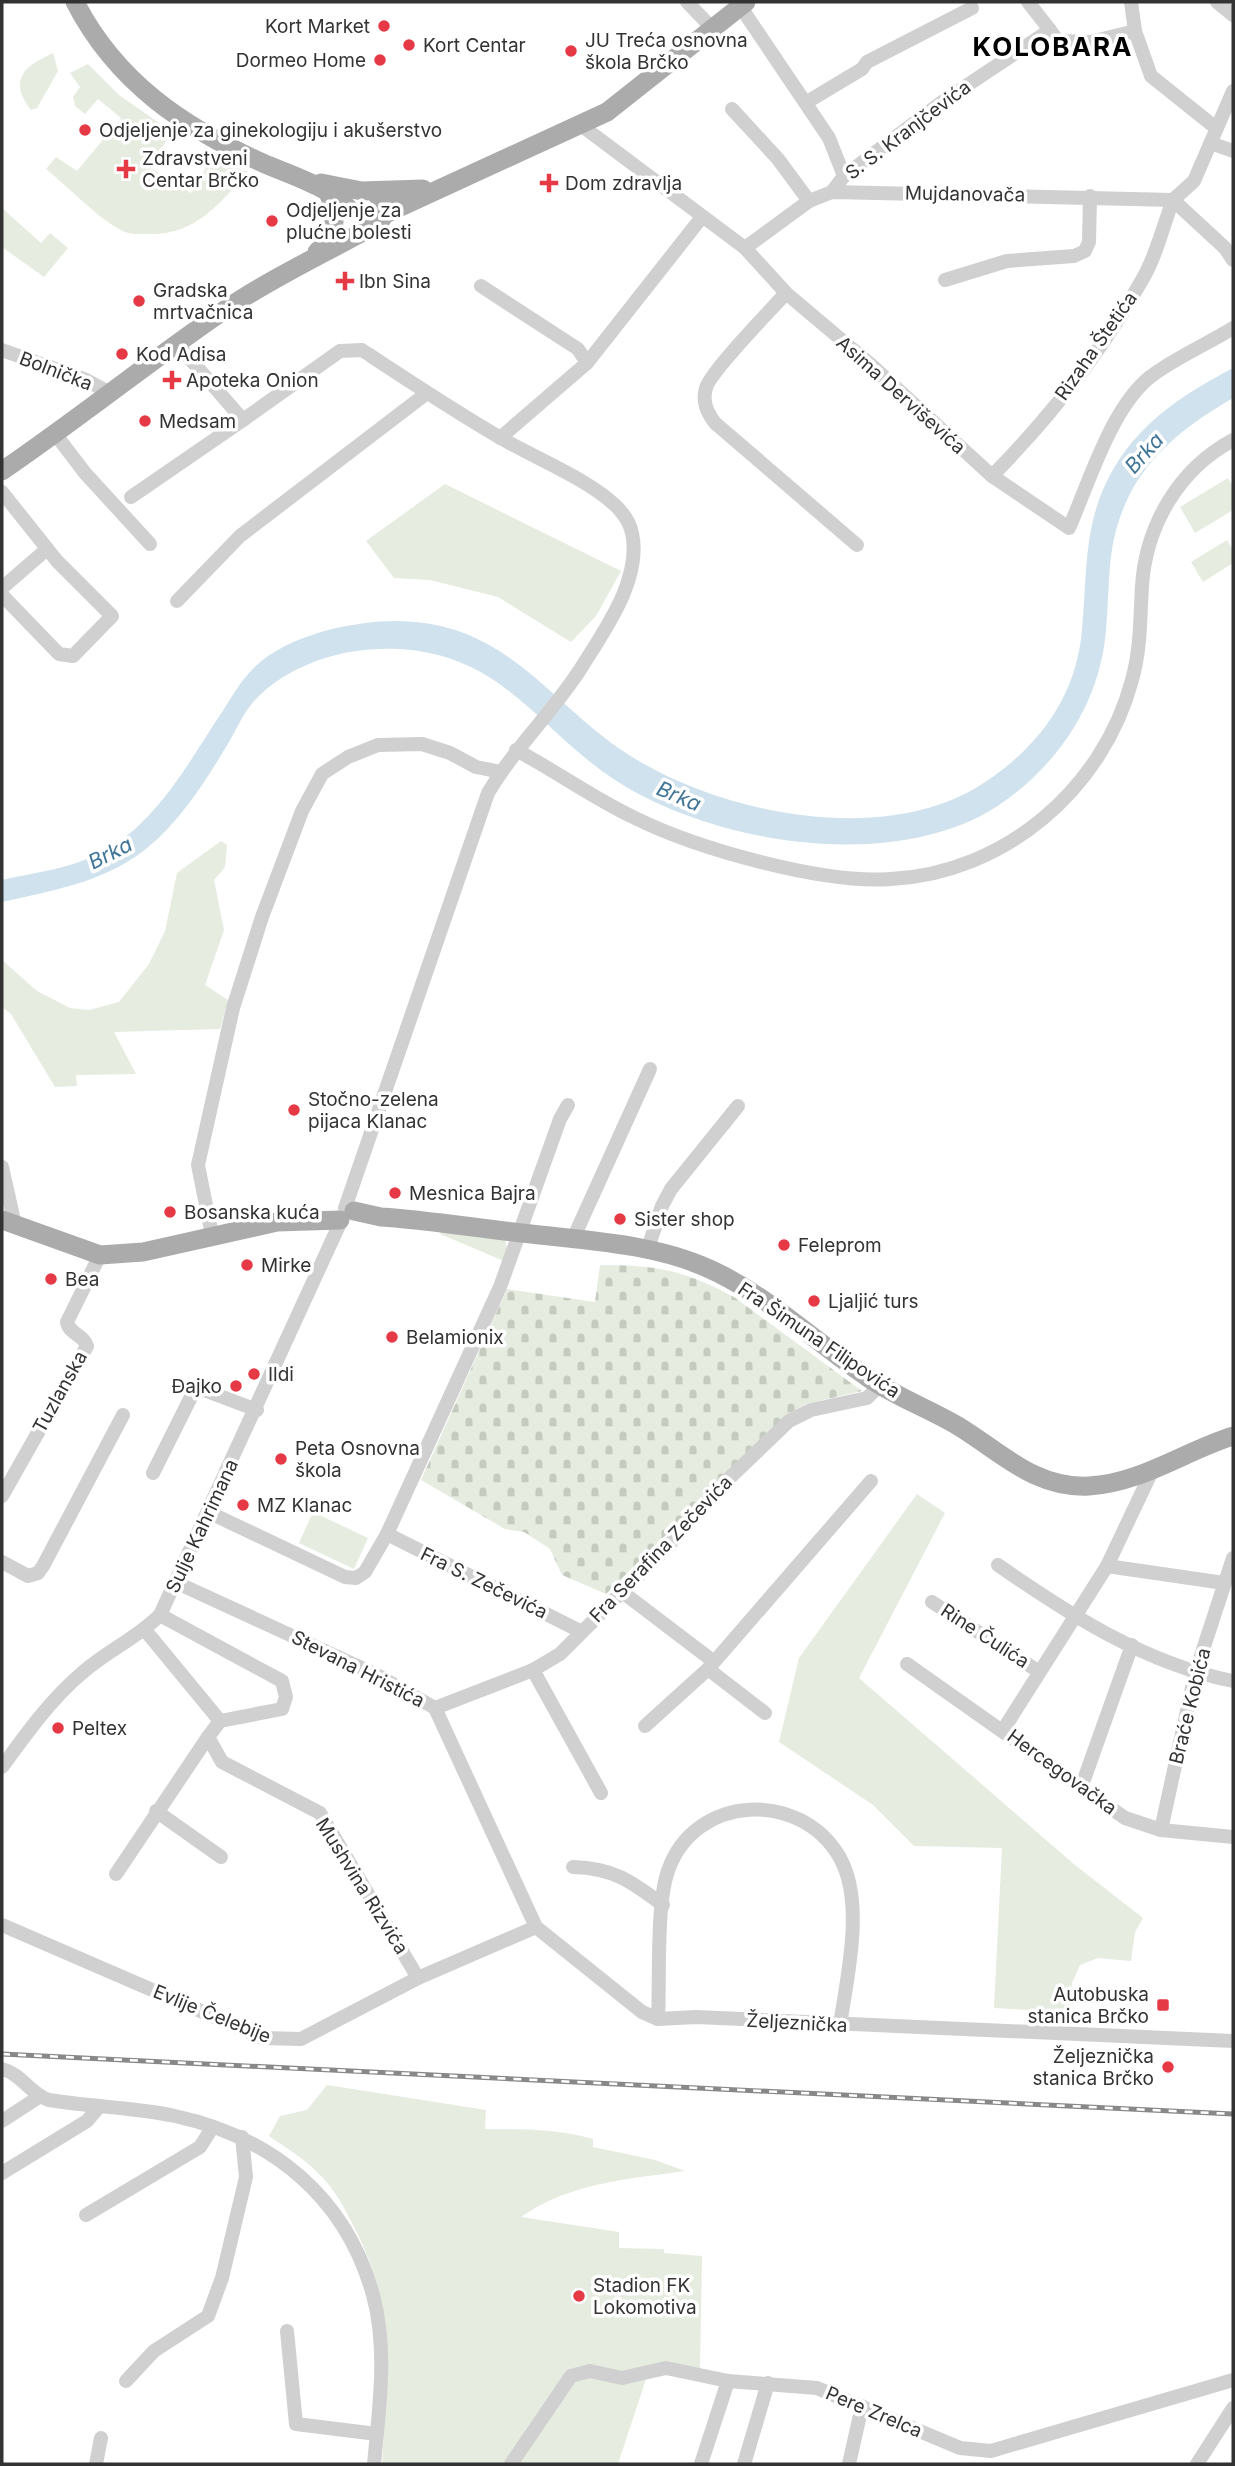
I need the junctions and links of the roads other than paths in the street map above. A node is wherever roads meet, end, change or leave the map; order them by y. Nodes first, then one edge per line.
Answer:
1 (75, 2) edge
2 (687, 2) edge
3 (1028, 2) edge
4 (1131, 2) edge
5 (1217, 2) edge
6 (743, 4) edge
7 (972, 8) dead end
8 (1233, 15) edge
9 (711, 27) junction
10 (1050, 30) junction
11 (1135, 31) junction
12 (1233, 91) edge
13 (807, 102) junction
14 (732, 109) dead end
15 (582, 126) junction
16 (1216, 128) junction
17 (1213, 144) junction
18 (1233, 150) edge
19 (844, 176) junction
20 (299, 178) junction
21 (441, 186) junction
22 (368, 191) junction
23 (832, 192) junction
24 (329, 195) junction
25 (1090, 196) junction
26 (1173, 200) junction
27 (809, 201) junction
28 (349, 212) junction
29 (702, 216) junction
30 (379, 220) junction
31 (334, 247) junction
32 (745, 248) junction
33 (309, 260) junction
34 (1233, 260) edge
35 (945, 280) dead end
36 (481, 286) dead end
37 (786, 293) junction
38 (1233, 328) edge
39 (177, 344) junction
40 (2, 350) edge
41 (587, 363) junction
42 (110, 393) junction
43 (426, 393) junction
44 (243, 420) junction
45 (56, 435) junction
46 (500, 438) junction
47 (1231, 445) edge
48 (2, 471) edge
49 (992, 476) junction
50 (2, 492) edge
51 (131, 496) dead end
52 (150, 544) dead end
53 (857, 545) dead end
54 (47, 549) junction
55 (2, 588) edge
56 (2, 596) edge
57 (177, 601) dead end
58 (519, 745) junction
59 (501, 772) junction
60 (650, 1069) dead end
61 (568, 1105) dead end
62 (738, 1106) dead end
63 (2, 1167) edge
64 (346, 1218) junction
65 (8, 1222) edge
66 (520, 1233) junction
67 (212, 1235) junction
68 (573, 1239) junction
69 (646, 1251) junction
70 (100, 1255) junction
71 (880, 1385) junction
72 (257, 1410) junction
73 (123, 1415) dead end
74 (1233, 1436) edge
75 (1152, 1471) junction
76 (153, 1473) dead end
77 (871, 1481) dead end
78 (2, 1496) edge
79 (208, 1512) junction
80 (387, 1534) junction
81 (1233, 1558) edge
82 (2, 1562) edge
83 (998, 1565) dead end
84 (1107, 1566) junction
85 (175, 1582) junction
86 (1224, 1583) junction
87 (621, 1591) junction
88 (932, 1602) dead end
89 (160, 1615) junction
90 (1076, 1619) junction
91 (145, 1630) junction
92 (582, 1632) junction
93 (1132, 1645) junction
94 (907, 1664) dead end
95 (710, 1665) junction
96 (533, 1670) junction
97 (1038, 1671) junction
98 (1195, 1674) junction
99 (1233, 1681) edge
100 (435, 1709) junction
101 (765, 1713) dead end
102 (220, 1721) junction
103 (645, 1726) dead end
104 (1003, 1730) junction
105 (208, 1737) junction
106 (2, 1767) edge
107 (1082, 1788) junction
108 (601, 1793) dead end
109 (156, 1811) junction
110 (1161, 1830) junction
111 (1233, 1837) edge
112 (221, 1857) dead end
113 (573, 1867) dead end
114 (116, 1874) dead end
115 (663, 1905) junction
116 (2, 1925) edge
117 (536, 1927) junction
118 (418, 1978) junction
119 (658, 2019) junction
120 (840, 2025) junction
121 (1233, 2041) edge
122 (2, 2069) edge
123 (39, 2097) junction
124 (98, 2108) junction
125 (2, 2121) edge
126 (212, 2128) junction
127 (242, 2137) junction
128 (2, 2174) edge
129 (86, 2215) dead end
130 (287, 2332) dead end
131 (1233, 2380) edge
132 (126, 2381) dead end
133 (728, 2381) junction
134 (768, 2383) junction
135 (862, 2406) junction
136 (1233, 2408) edge
137 (377, 2434) junction
138 (1217, 2434) junction
139 (1233, 2434) edge
140 (101, 2438) dead end
141 (991, 2451) junction
142 (96, 2464) edge
143 (374, 2464) edge
144 (511, 2464) edge
145 (701, 2464) edge
146 (744, 2464) edge
147 (849, 2464) edge
148 (1000, 2464) edge
149 (1197, 2464) edge

1 - 20 main road
2 - 9 street
3 - 10 street
4 - 11 street
5 - 8 street
6 - 9 main road
6 - 13 street
7 - 13 street
9 - 15 main road
10 - 11 street
10 - 19 street, S. S. Kranjčevića
11 - 16 street
12 - 16 street
13 - 19 street
14 - 27 street
15 - 21 main road
15 - 29 street, Asima Derviševića
16 - 17 street
17 - 18 street
17 - 26 street
19 - 23 street, S. S. Kranjčevića
20 - 22 main road
20 - 24 main road
21 - 22 main road
21 - 30 main road
22 - 28 main road
22 - 30 main road
23 - 25 street, Mujdanovača
23 - 27 street, Mujdanovača
24 - 28 main road
24 - 33 main road
25 - 26 street, Mujdanovača
25 - 35 street
26 - 34 street
26 - 49 street, Rizaha Štetića
27 - 32 street, Mujdanovača
28 - 30 main road
28 - 31 main road
29 - 32 street, Asima Derviševića
29 - 41 street
30 - 31 main road
31 - 33 main road
32 - 37 street, Asima Derviševića
33 - 39 main road
36 - 41 street
37 - 49 street, Asima Derviševića
37 - 53 street
38 - 49 street, Asima Derviševića
39 - 42 main road
39 - 44 street
40 - 42 street, Bolnička
41 - 46 street
42 - 45 main road
43 - 44 street, Sulje Kahrimana
43 - 46 street, Sulje Kahrimana
43 - 57 street
44 - 51 street
45 - 48 main road
45 - 52 street
46 - 58 street, Sulje Kahrimana
47 - 58 street
50 - 54 street
54 - 55 street
54 - 56 street
58 - 59 street, Sulje Kahrimana
59 - 64 street, Sulje Kahrimana
59 - 67 street
60 - 68 street
61 - 66 street
62 - 69 street
63 - 65 street
64 - 66 main road, Fra Šimuna Filipovića
64 - 67 main road, Fra Šimuna Filipovića
64 - 72 street, Sulje Kahrimana
65 - 70 main road
66 - 68 main road, Fra Šimuna Filipovića
66 - 80 street
67 - 70 main road, Fra Šimuna Filipovića
68 - 69 main road, Fra Šimuna Filipovića
69 - 71 main road, Fra Šimuna Filipovića
70 - 78 street, Tuzlanska
71 - 75 main road, Fra Šimuna Filipovića
71 - 87 street, Fra Serafina Zečevića
72 - 76 street
72 - 79 street, Sulje Kahrimana
73 - 82 street
74 - 75 main road, Fra Šimuna Filipovića
75 - 84 street
77 - 95 street
79 - 80 street
79 - 85 street, Sulje Kahrimana
80 - 92 street, Fra S. Zečevića
81 - 86 street, Braće Kobića
83 - 90 street
84 - 86 street
84 - 90 street
85 - 89 street, Sulje Kahrimana
85 - 100 street, Stevana Hristića
86 - 98 street, Braće Kobića
87 - 92 street, Fra Serafina Zečevića
87 - 95 street
88 - 97 street, Rine Čulića
89 - 91 street, Sulje Kahrimana
89 - 102 street
90 - 93 street
90 - 97 street
91 - 102 street
91 - 106 street, Sulje Kahrimana
92 - 96 street, Fra Serafina Zečevića
93 - 98 street
93 - 107 street
94 - 104 street, Hercegovačka
95 - 101 street
95 - 103 street
96 - 100 street, Fra Serafina Zečevića
96 - 108 street
97 - 104 street
98 - 99 street
98 - 110 street, Braće Kobića
100 - 117 street, Stevana Hristića
102 - 105 street
104 - 107 street, Hercegovačka
105 - 109 street
105 - 118 street, Mushvina Rizvića
107 - 110 street, Hercegovačka
109 - 112 street
109 - 114 street
110 - 111 street, Hercegovačka
113 - 115 street
115 - 119 street
115 - 120 street
116 - 118 street, Evlije Čelebije
117 - 118 street, Evlije Čelebije
117 - 119 street
119 - 120 street, Željeznička
120 - 121 street, Željeznička
122 - 123 street
123 - 124 street
123 - 125 street
124 - 126 street
124 - 128 street
126 - 127 street
126 - 129 street
127 - 132 street
127 - 137 street
130 - 137 street
131 - 141 street, Pere Zrelca
133 - 134 street, Pere Zrelca
133 - 144 street, Pere Zrelca
133 - 145 street
134 - 135 street, Pere Zrelca
134 - 146 street
135 - 141 street, Pere Zrelca
135 - 147 street
136 - 138 street
137 - 143 street
138 - 139 street
138 - 149 street
140 - 142 street
141 - 148 street

